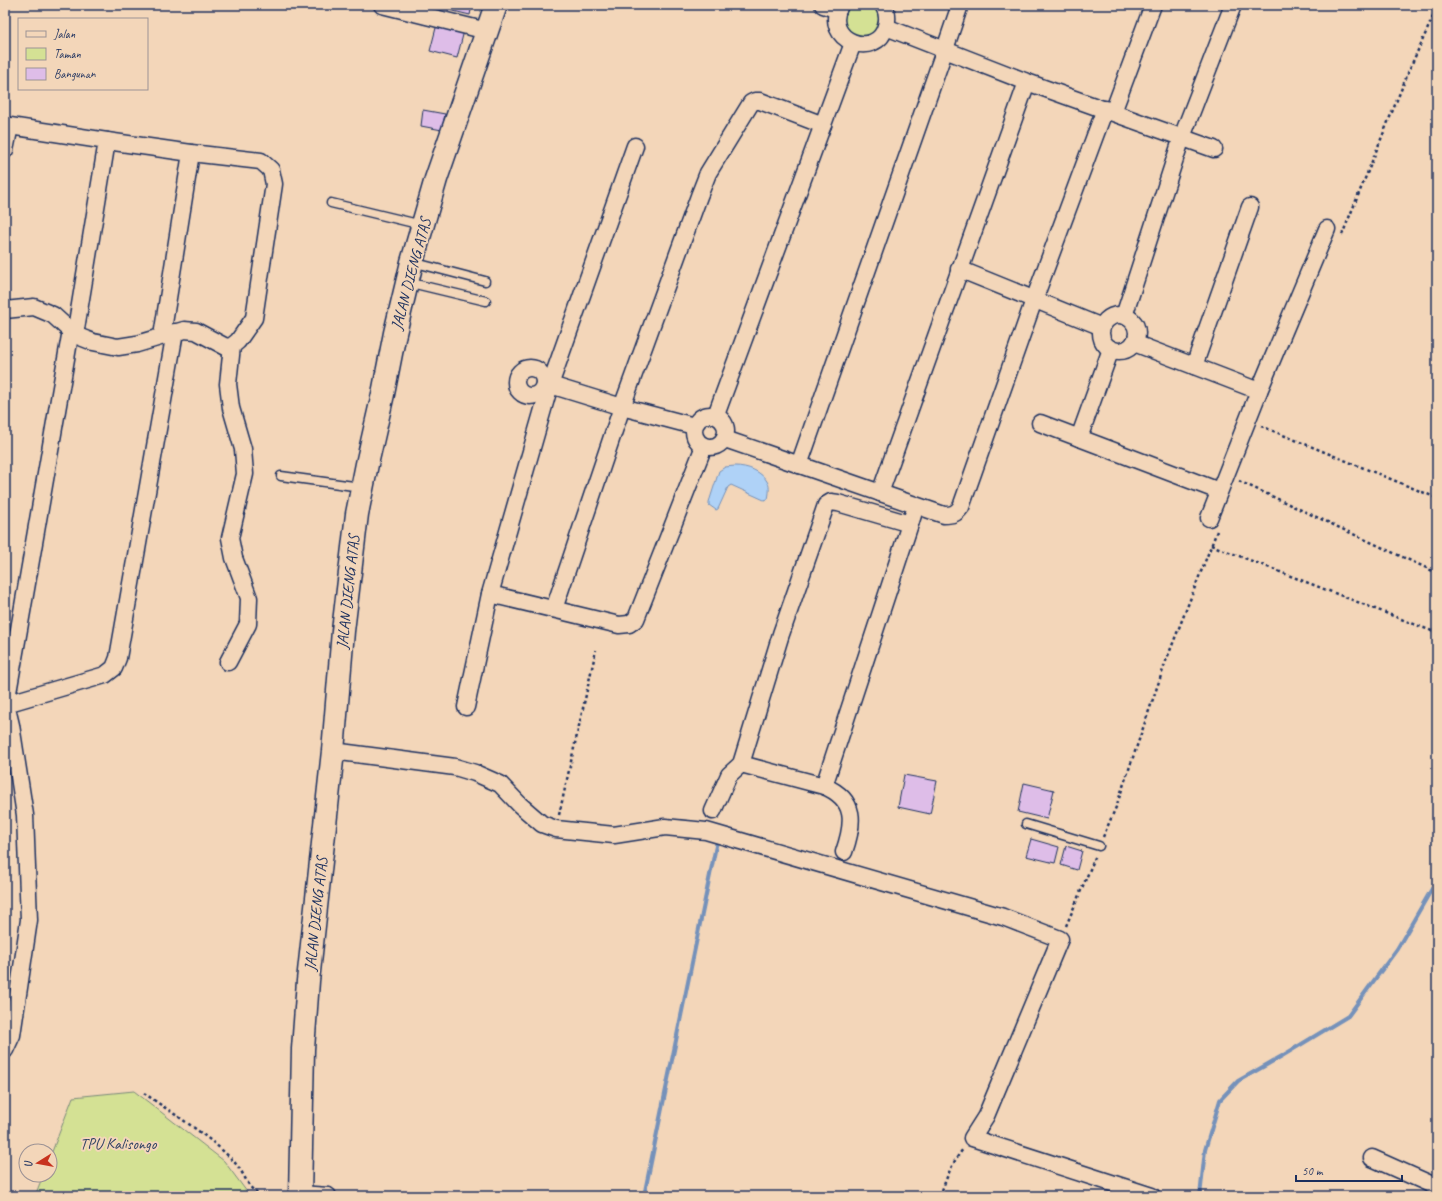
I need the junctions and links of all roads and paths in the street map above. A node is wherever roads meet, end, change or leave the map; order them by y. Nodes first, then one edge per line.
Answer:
1 (382, 5) edge
2 (496, 5) edge
3 (883, 5) edge
4 (960, 5) edge
5 (1153, 5) edge
6 (1233, 5) edge
7 (834, 7) edge
8 (1437, 8) edge
9 (886, 27) junction
10 (487, 31) junction
11 (852, 43) junction
12 (945, 49) junction
13 (1027, 82) junction
14 (1109, 110) junction
15 (7, 125) edge
16 (823, 125) junction
17 (1182, 137) junction
18 (107, 141) junction
19 (635, 146) dead end
20 (1214, 149) dead end
21 (5, 150) edge
22 (190, 152) junction
23 (331, 203) dead end
24 (1250, 207) dead end
25 (423, 226) junction
26 (1327, 229) dead end
27 (1339, 242) dead end
28 (959, 269) junction
29 (409, 272) junction
30 (485, 280) dead end
31 (1034, 300) junction
32 (486, 301) dead end
33 (5, 310) edge
34 (1124, 316) junction
35 (1102, 327) junction
36 (73, 333) junction
37 (168, 334) junction
38 (1134, 343) junction
39 (232, 346) junction
40 (1111, 349) junction
41 (1194, 366) junction
42 (547, 384) junction
43 (1259, 391) junction
44 (622, 407) junction
45 (716, 415) junction
46 (1040, 422) dead end
47 (694, 426) junction
48 (1258, 432) dead end
49 (1080, 438) junction
50 (725, 439) junction
51 (704, 446) junction
52 (799, 465) junction
53 (281, 476) dead end
54 (362, 487) junction
55 (1235, 488) dead end
56 (1219, 491) junction
57 (880, 493) junction
58 (1437, 498) edge
59 (916, 506) junction
60 (910, 524) junction
61 (1213, 524) joint
62 (1211, 545) junction
63 (1437, 574) edge
64 (490, 594) junction
65 (554, 609) junction
66 (1437, 633) edge
67 (596, 650) dead end
68 (228, 662) dead end
69 (6, 704) edge
70 (466, 707) dead end
71 (333, 752) junction
72 (740, 764) junction
73 (824, 786) junction
74 (713, 811) dead end
75 (1026, 824) dead end
76 (556, 829) junction
77 (1099, 846) junction
78 (844, 852) dead end
79 (1060, 939) junction
80 (5, 1050) edge
81 (144, 1093) dead end
82 (972, 1138) junction
83 (1372, 1158) dead end
84 (1437, 1188) edge
85 (300, 1195) edge
86 (266, 1196) edge
87 (328, 1196) edge
88 (940, 1196) edge
89 (1152, 1196) edge

1 - 10 street
2 - 10 street, JALAN DIENG ATAS
3 - 9 street
4 - 12 street
5 - 14 street
6 - 17 street
7 - 11 street
8 - 27 path
9 - 11 street
9 - 12 street
10 - 25 street, JALAN DIENG ATAS
11 - 16 street
12 - 13 street
12 - 52 street
13 - 14 street
13 - 28 street
14 - 17 street
14 - 31 street
15 - 18 street
15 - 21 street
16 - 44 street
16 - 45 street
17 - 20 street
17 - 34 street
18 - 22 street
18 - 36 street
19 - 42 street
22 - 37 street
22 - 39 street
23 - 25 lane
24 - 41 street
25 - 29 street, JALAN DIENG ATAS
26 - 43 street
28 - 31 street
28 - 57 street
29 - 30 lane
29 - 32 lane
29 - 54 street, JALAN DIENG ATAS
31 - 35 street
31 - 59 street
33 - 36 street
34 - 35 street
34 - 38 street
35 - 40 street
36 - 37 street
36 - 69 street
37 - 39 street
37 - 69 street
38 - 40 street
38 - 41 street
39 - 68 street
40 - 49 street
41 - 43 street
42 - 44 street
42 - 64 street
43 - 56 street
44 - 47 street
44 - 65 street
45 - 47 street
45 - 50 street
46 - 49 street
47 - 51 street
48 - 58 path
49 - 56 street
50 - 51 street
50 - 52 street
51 - 65 street
52 - 57 street
53 - 54 lane
54 - 71 street, JALAN DIENG ATAS
55 - 63 path
56 - 61 street
57 - 59 street
59 - 60 street
60 - 72 street
60 - 73 street
61 - 62 path
62 - 66 path
62 - 77 path
64 - 65 street
64 - 70 street
67 - 76 path
69 - 80 street
71 - 76 street
71 - 85 street, JALAN DIENG ATAS
72 - 73 street
72 - 74 street
73 - 78 street
75 - 77 lane
76 - 79 street
77 - 79 path
79 - 82 street
81 - 86 path
82 - 88 path
82 - 89 street
83 - 84 street
85 - 87 street

